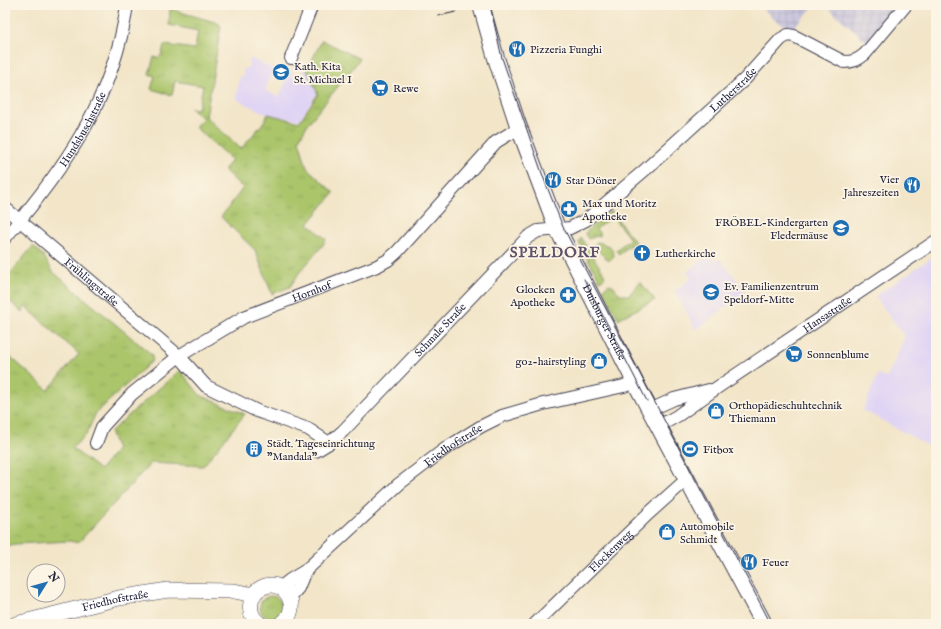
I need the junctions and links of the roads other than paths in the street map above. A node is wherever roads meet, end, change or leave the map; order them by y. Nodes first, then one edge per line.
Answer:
1 (127, 5) edge
2 (312, 5) edge
3 (481, 5) edge
4 (906, 5) edge
5 (290, 58) dead end
6 (520, 130) junction
7 (5, 208) edge
8 (20, 220) junction
9 (557, 228) junction
10 (5, 238) edge
11 (936, 241) edge
12 (179, 356) junction
13 (635, 382) junction
14 (718, 387) junction
15 (650, 410) junction
16 (659, 426) junction
17 (96, 443) dead end
18 (329, 443) junction
19 (316, 451) dead end
20 (687, 479) junction
21 (216, 592) junction
22 (285, 593) junction
23 (254, 595) junction
24 (251, 611) junction
25 (290, 620) edge
26 (16, 624) edge
27 (260, 624) edge
28 (535, 624) edge
29 (764, 624) edge

1 - 8 street, Hundsbuschstraße
2 - 5 street
3 - 6 main road, Duisburger Straße
4 - 9 street, Lutherstraße
6 - 9 main road, Duisburger Straße
6 - 12 street, Hornhof
7 - 8 street, Frühlingstraße
8 - 10 street, Hundsbuschstraße
8 - 12 street, Frühlingstraße
9 - 13 main road, Duisburger Straße
9 - 18 street, Schmale Straße
11 - 14 street, Hansastraße
12 - 17 street, Hornhof
12 - 18 street
13 - 15 main road, Duisburger Straße
13 - 22 street, Friedhofstraße
14 - 15 street, Hansastraße
14 - 16 street, Hansastraße
15 - 16 main road, Duisburger Straße
16 - 20 main road, Duisburger Straße
18 - 19 street, Schmale Straße
20 - 28 street, Flockenweg
20 - 29 main road, Duisburger Straße
21 - 23 street, Friedhofstraße
21 - 24 street, Friedhofstraße
21 - 26 street, Friedhofstraße
22 - 23 street
22 - 25 street
23 - 24 street
24 - 27 street, Friedhofstraße

